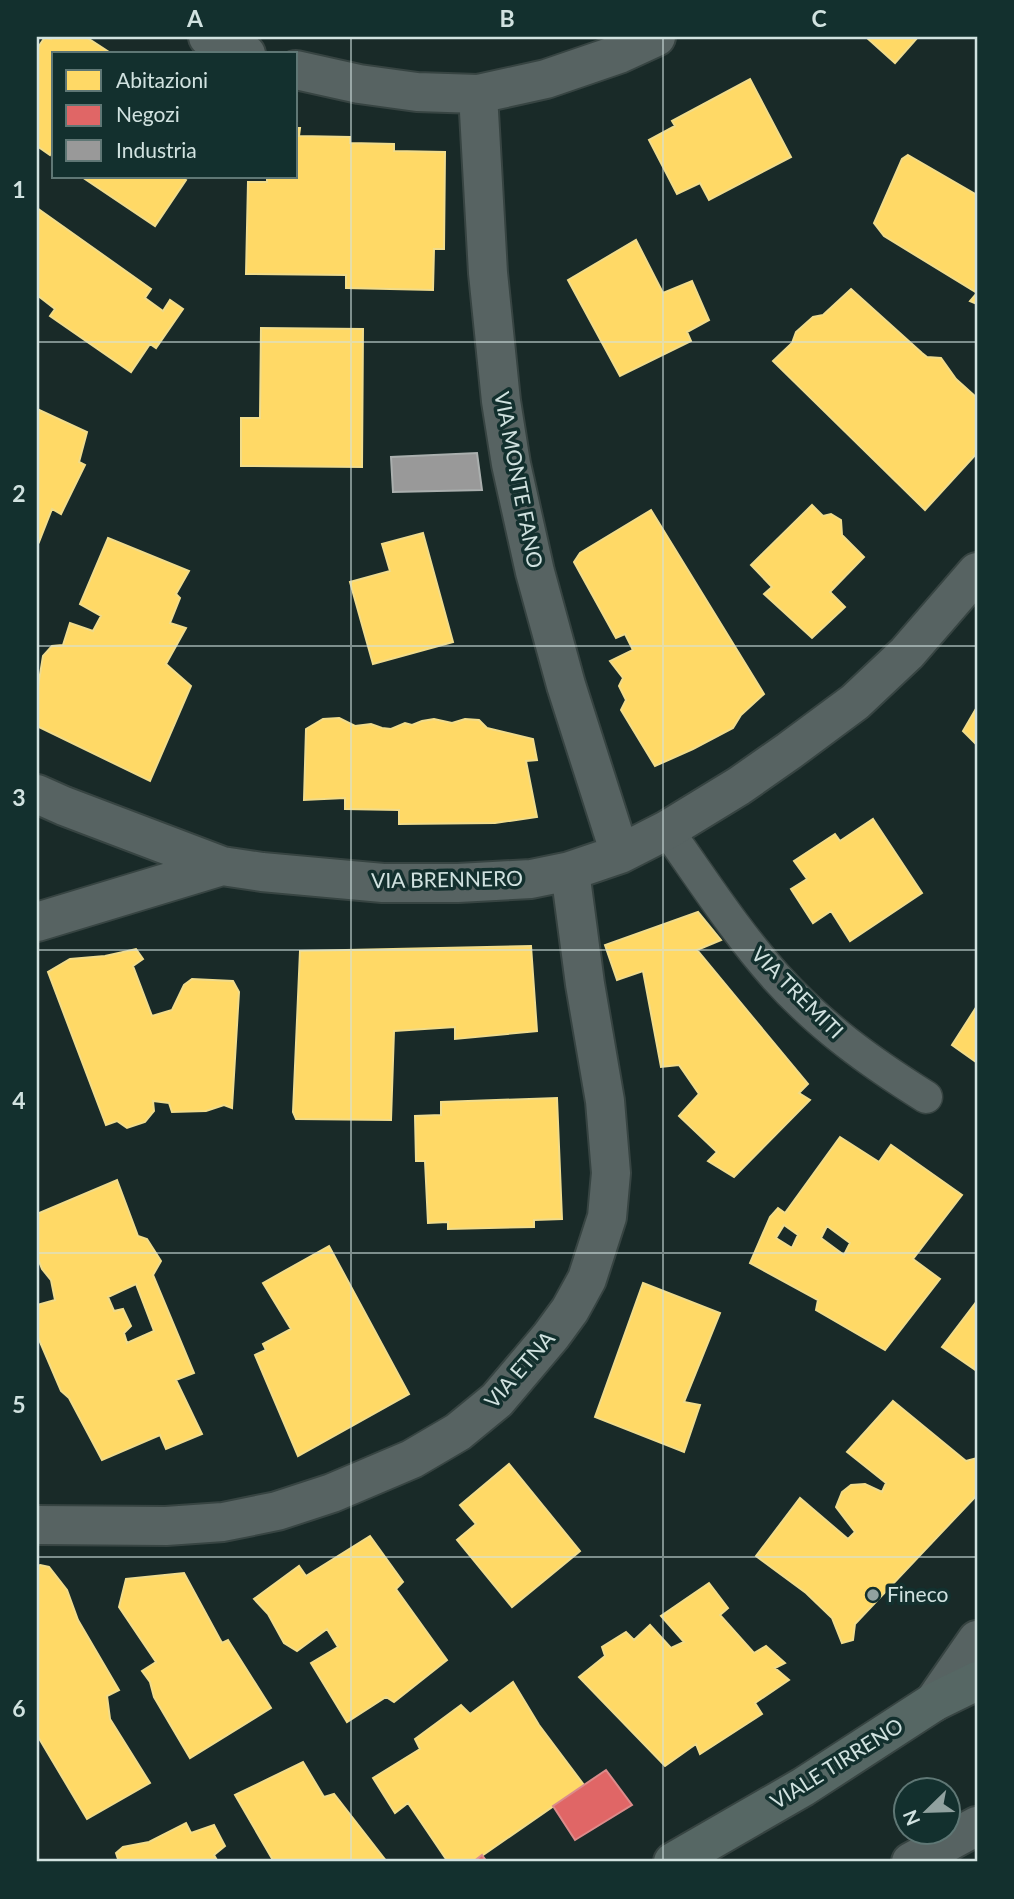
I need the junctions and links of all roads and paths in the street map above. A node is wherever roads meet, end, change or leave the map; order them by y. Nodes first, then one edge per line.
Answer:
1 (208, 37) edge
2 (656, 37) edge
3 (242, 52) edge
4 (298, 70) edge
5 (478, 94) junction
6 (977, 572) edge
7 (37, 794) edge
8 (667, 830) junction
9 (620, 854) junction
10 (222, 866) junction
11 (570, 871) junction
12 (37, 922) edge
13 (926, 1097) dead end
14 (37, 1525) edge
15 (977, 1640) edge
16 (977, 1681) edge
17 (934, 1702) junction
18 (977, 1826) edge
19 (673, 1862) edge
20 (911, 1862) edge

1 - 3 street
2 - 5 street
4 - 5 street
5 - 9 street, VIA MONTE FANO
6 - 8 street, VIA BRENNERO
7 - 10 street, VIA BRENNERO
8 - 9 street, VIA BRENNERO
8 - 13 lane, VIA TREMITI
9 - 11 street, VIA BRENNERO
10 - 11 street, VIA BRENNERO
10 - 12 street
11 - 14 street, VIA ETNA
15 - 17 street, VIALE TIRRENO
16 - 17 main road
17 - 19 main road, VIALE TIRRENO
18 - 20 street

